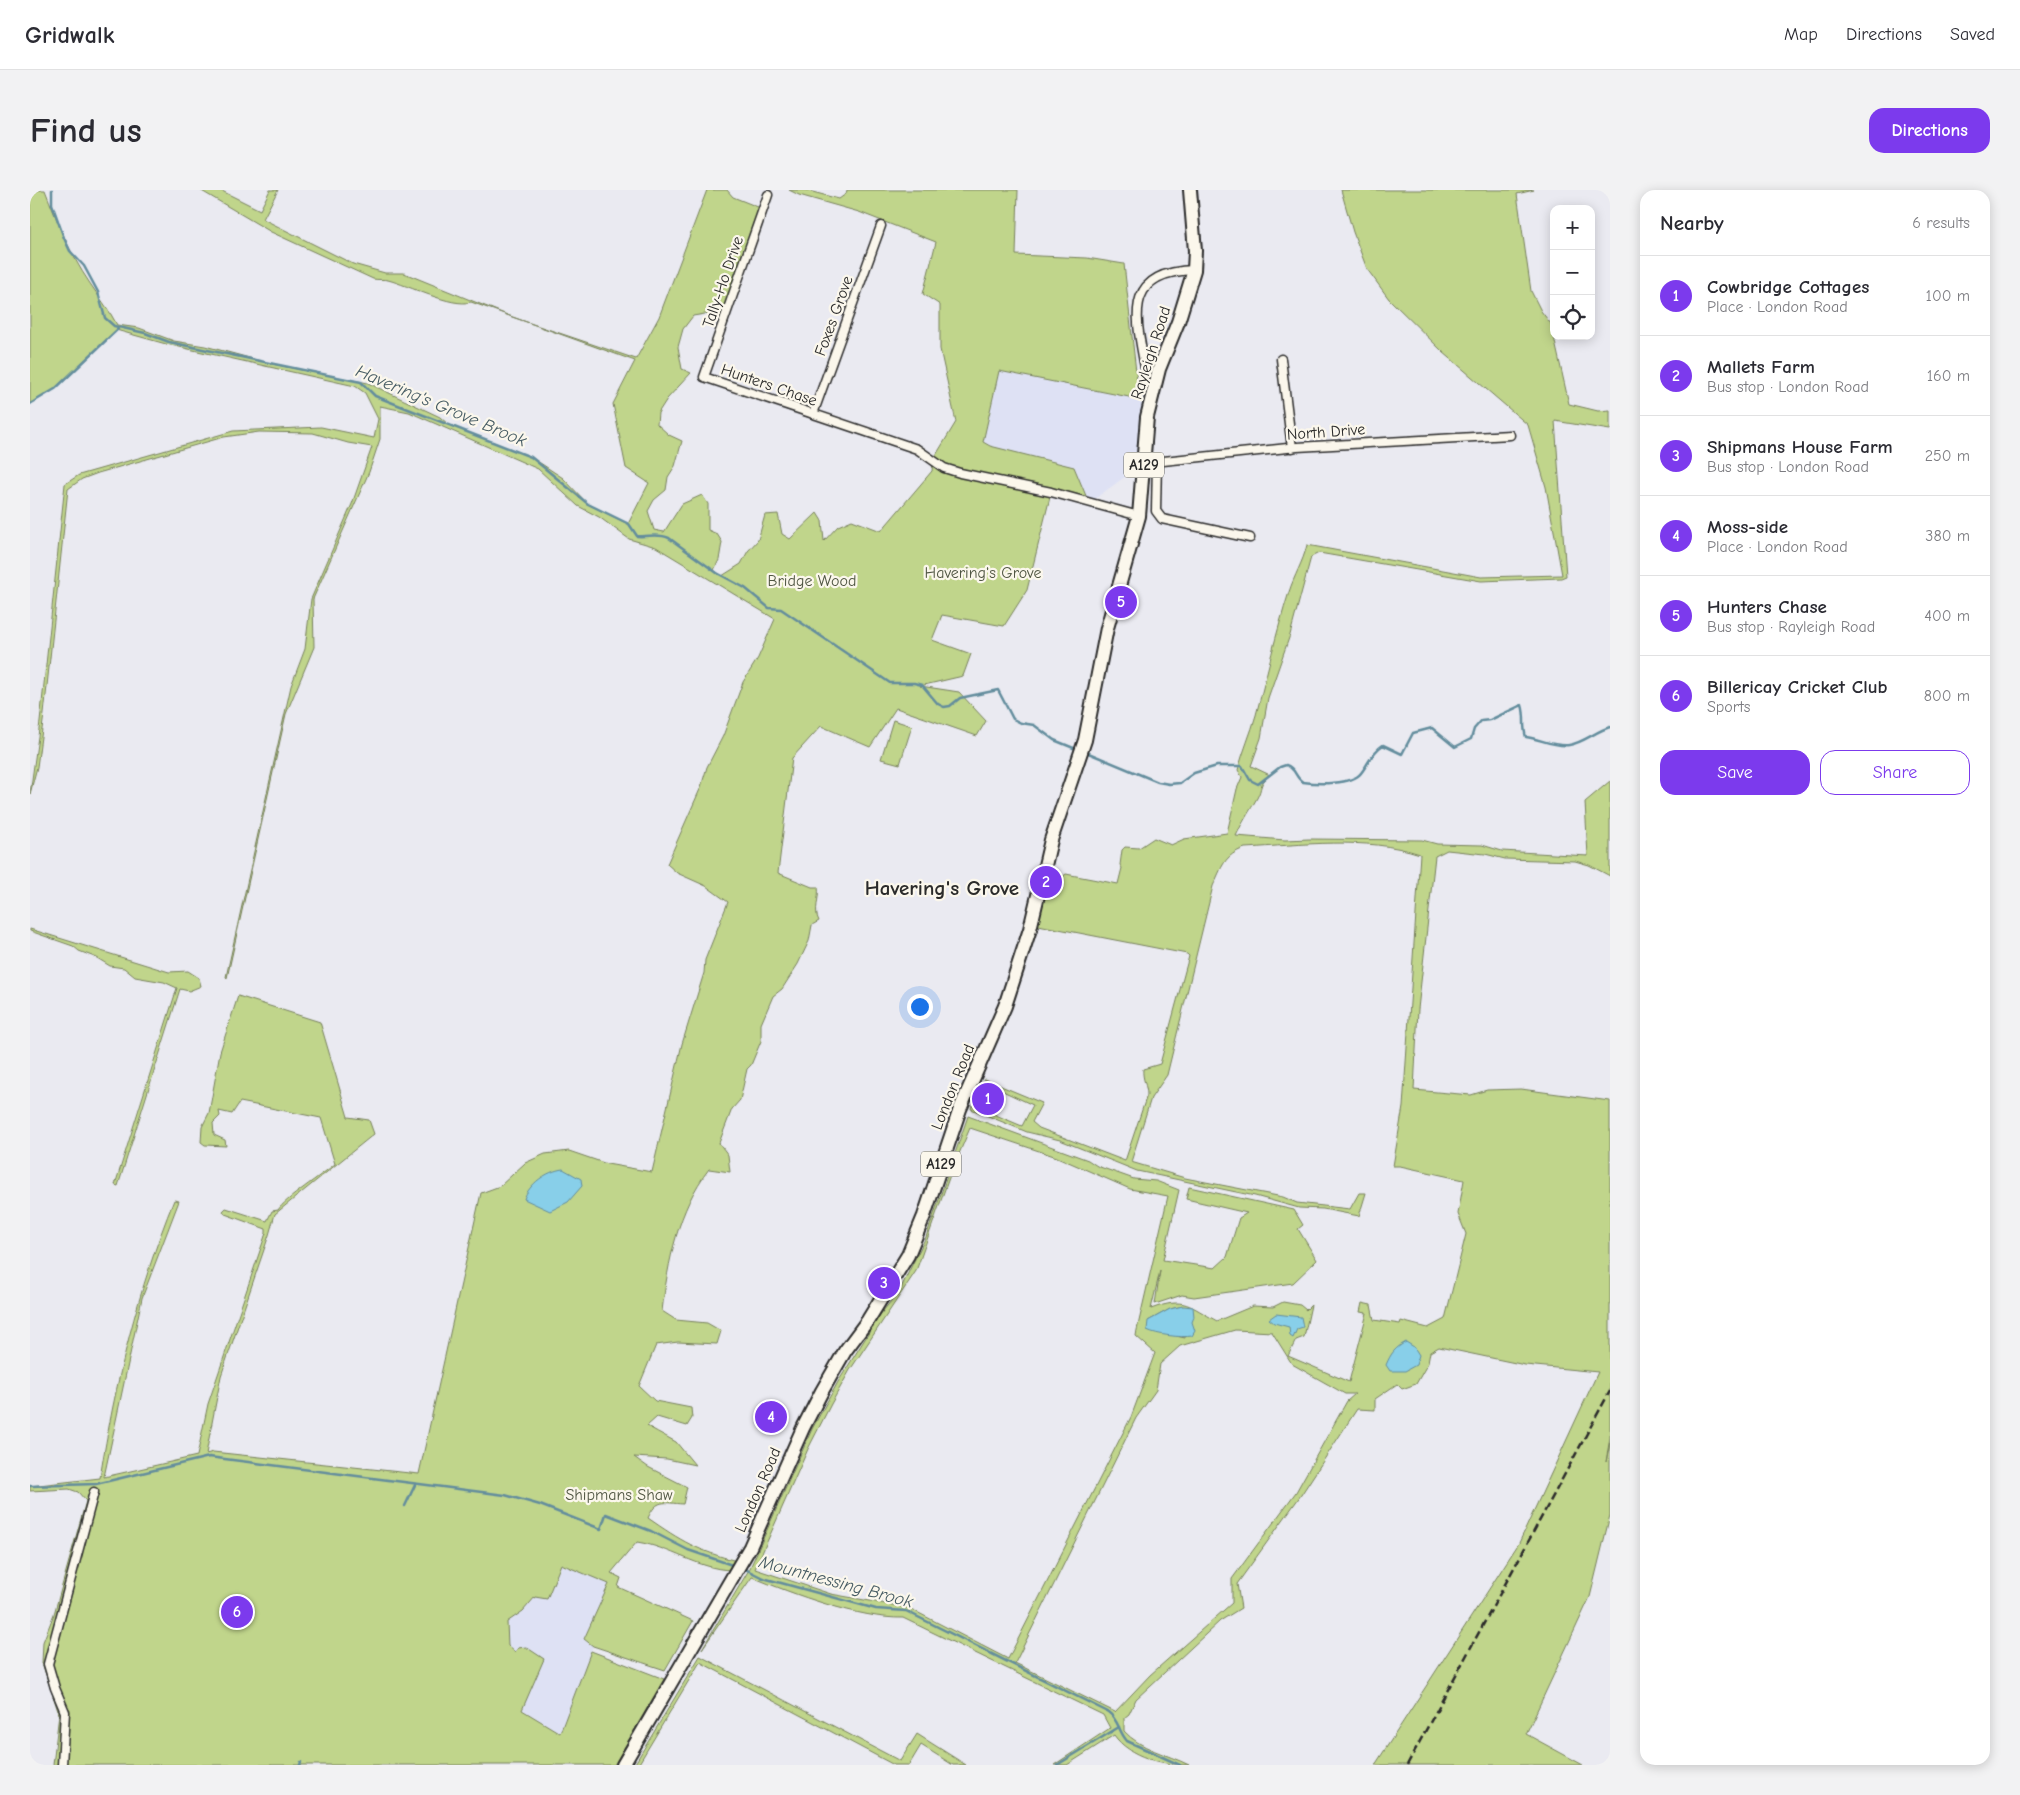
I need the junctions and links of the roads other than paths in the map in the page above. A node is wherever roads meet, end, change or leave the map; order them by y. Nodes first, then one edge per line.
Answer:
1 (1190, 190) edge
2 (768, 195) dead end
3 (880, 226) dead end
4 (1194, 270) junction
5 (1281, 359) dead end
6 (1146, 373) dead end
7 (704, 377) joint
8 (813, 414) junction
9 (1510, 435) dead end
10 (1292, 448) junction
11 (1157, 461) junction
12 (1144, 462) junction
13 (1139, 516) junction
14 (1250, 538) dead end
15 (1085, 740) joint
16 (94, 1492) dead end
17 (62, 1765) edge
18 (623, 1765) edge

1 - 4 main road, Rayleigh Road / A129
2 - 7 street, Tally-Ho Drive
3 - 8 street, Foxes Grove
4 - 6 street, Rayleigh Road
4 - 12 main road, Rayleigh Road / A129
5 - 10 street
7 - 8 street, Hunters Chase
8 - 13 street, Hunters Chase
9 - 10 street, North Drive
10 - 11 street, North Drive
11 - 12 street, North Drive
11 - 14 street
12 - 13 main road, Rayleigh Road / A129
13 - 15 main road, Rayleigh Road / A129
15 - 18 main road, London Road / A129
16 - 17 street

